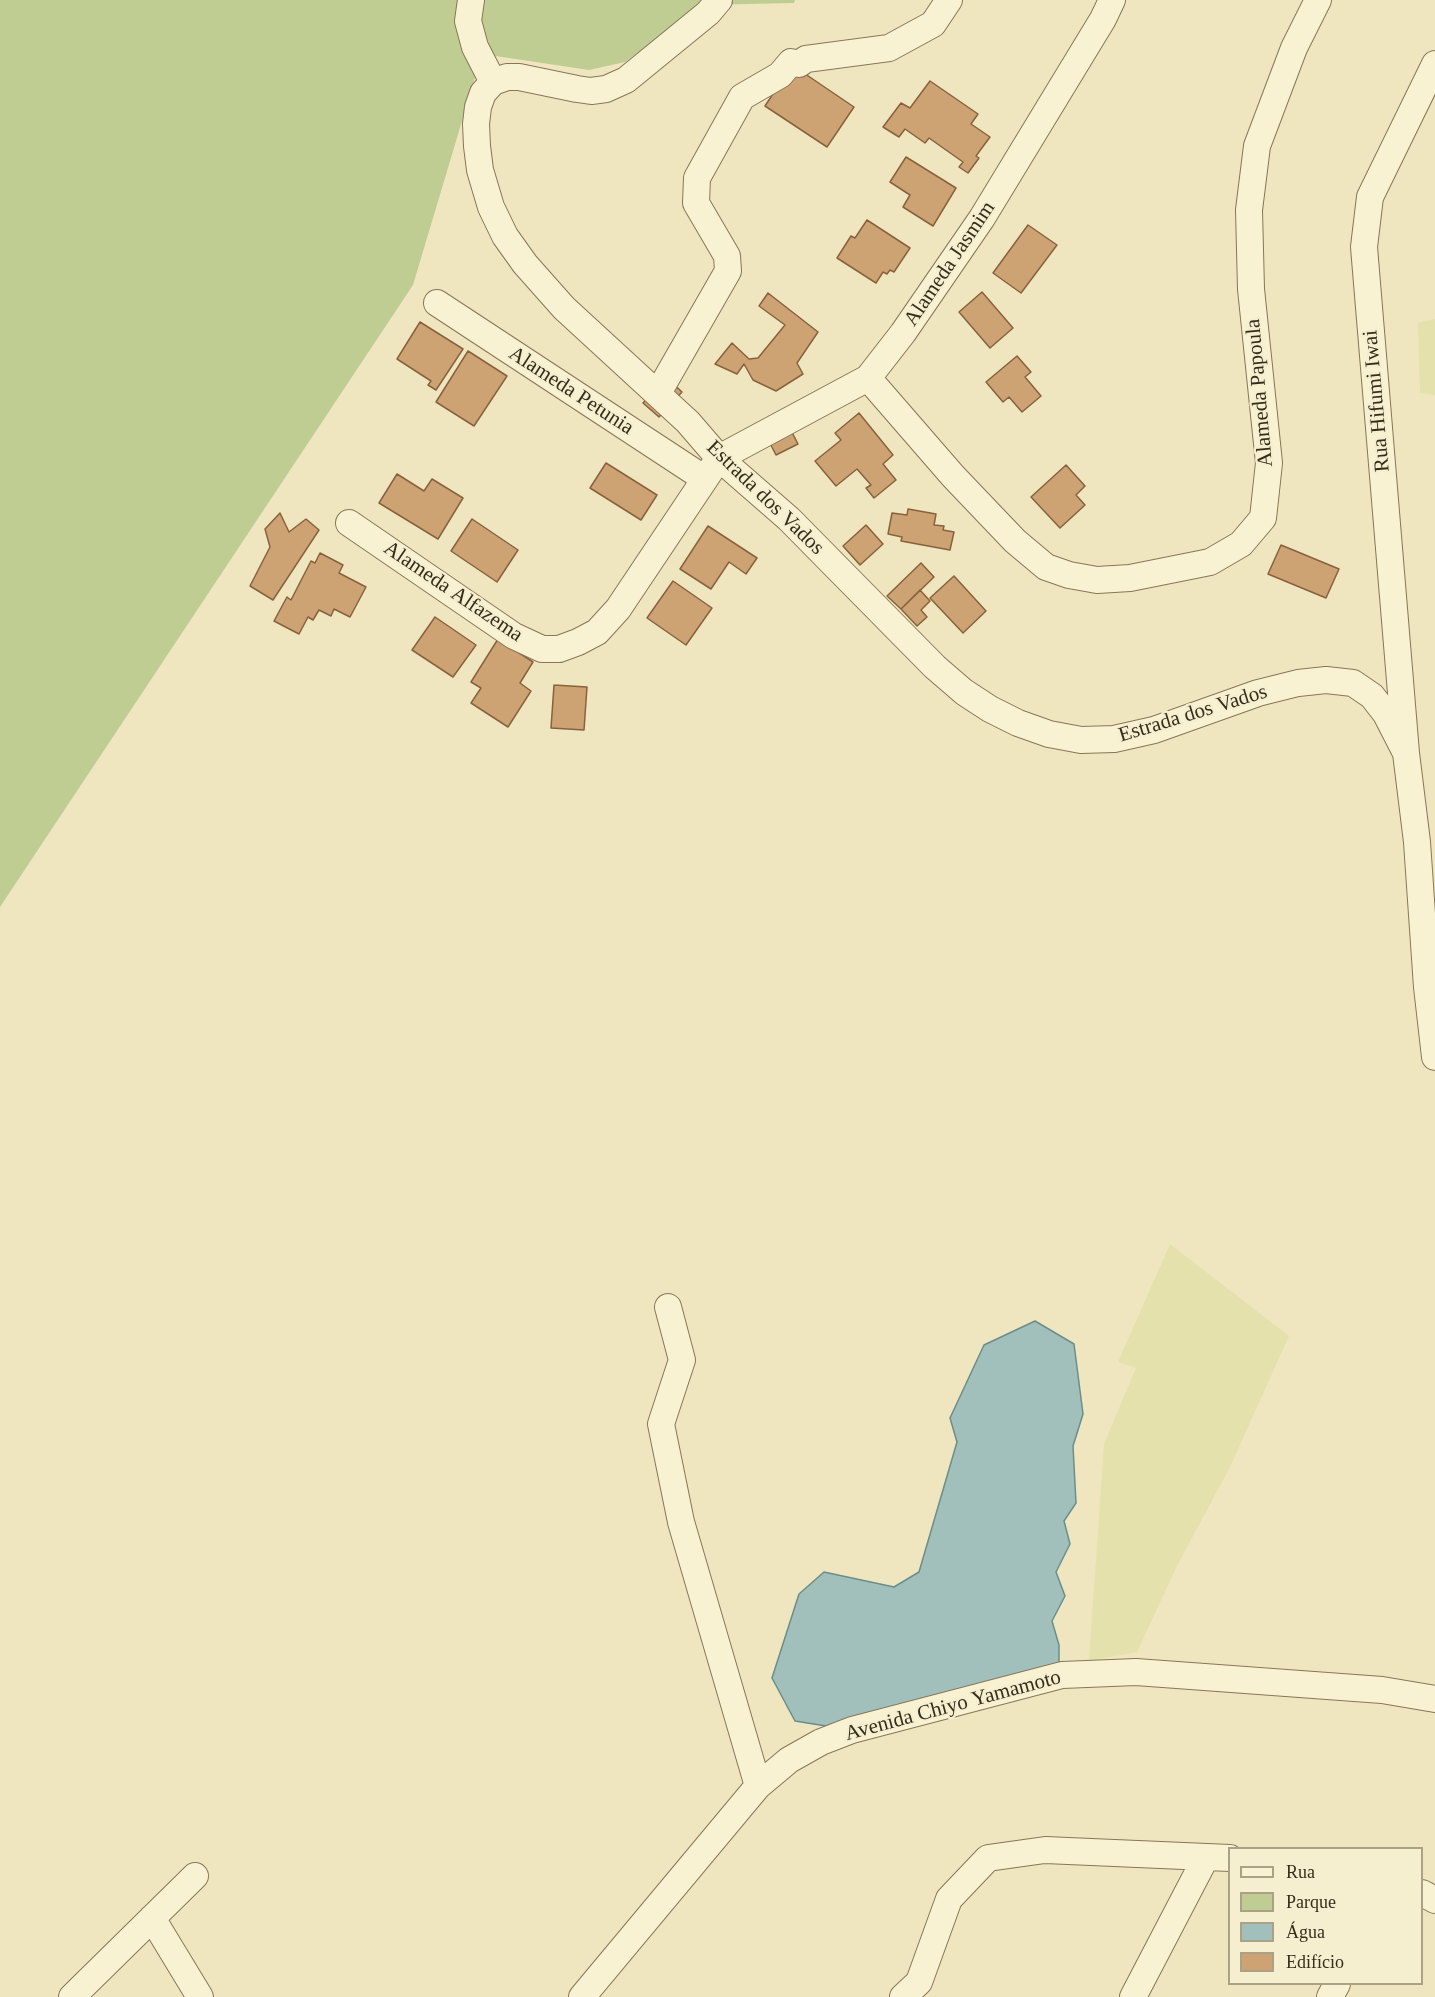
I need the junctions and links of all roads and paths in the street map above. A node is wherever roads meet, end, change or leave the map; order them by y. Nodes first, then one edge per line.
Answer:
1 (471, 0) edge
2 (949, 0) edge
3 (1112, 0) edge
4 (1318, 0) edge
5 (712, 4) edge
6 (1435, 64) edge
7 (493, 82) junction
8 (437, 303) dead end
9 (868, 378) junction
10 (658, 393) junction
11 (712, 469) junction
12 (349, 523) dead end
13 (1406, 753) junction
14 (1435, 1057) edge
15 (668, 1307) dead end
16 (1435, 1699) edge
17 (758, 1786) junction
18 (1218, 1857) edge
19 (195, 1876) dead end
20 (152, 1918) junction
21 (72, 1997) edge
22 (200, 1997) edge
23 (582, 1997) edge
24 (903, 1997) edge
25 (1133, 1997) edge

1 - 7 street
2 - 10 street
3 - 9 street, Alameda Jasmim
4 - 9 street, Alameda Papoula
5 - 7 street
6 - 13 street, Rua Hifumi Iwai
7 - 10 street, Estrada dos Vados
8 - 11 street, Alameda Petunia
9 - 11 street, Alameda Jasmim
10 - 11 street, Estrada dos Vados
11 - 12 street, Alameda Alfazema
11 - 13 street, Estrada dos Vados
13 - 14 street, Rua Hifumi Iwai
15 - 17 street
16 - 17 street, Avenida Chiyo Yamamoto
17 - 23 street, Avenida Chiyo Yamamoto
18 - 24 street
18 - 25 street
19 - 20 street
20 - 21 street
20 - 22 street

